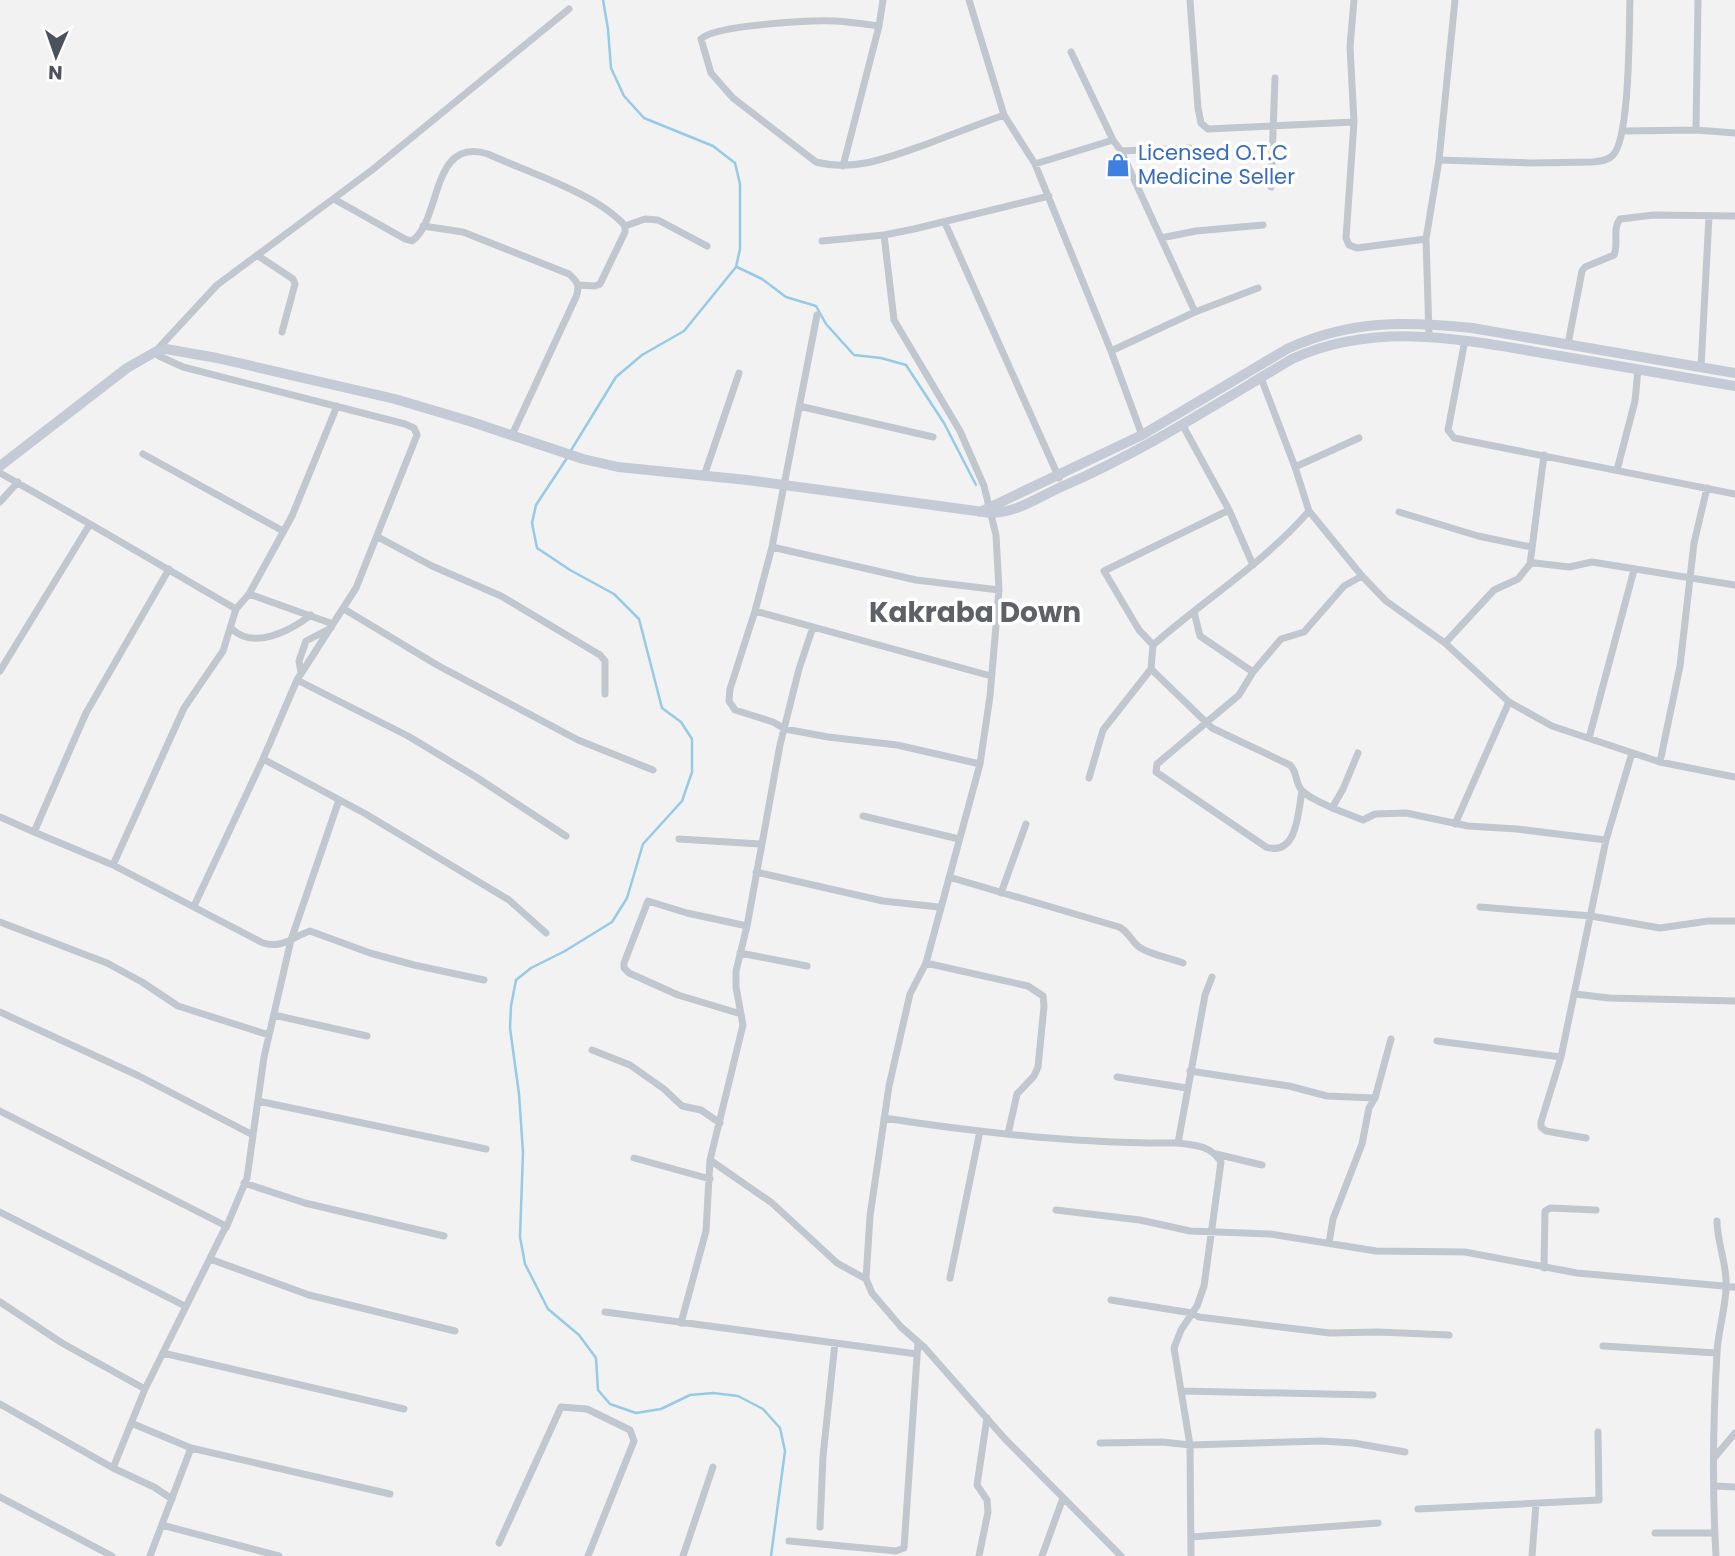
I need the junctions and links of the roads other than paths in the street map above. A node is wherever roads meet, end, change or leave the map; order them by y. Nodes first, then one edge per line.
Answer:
1 (883, 0) edge
2 (969, 0) edge
3 (1190, 0) edge
4 (1354, 0) edge
5 (1454, 0) edge
6 (1630, 0) edge
7 (1698, 0) edge
8 (569, 9) dead end
9 (879, 26) junction
10 (1071, 52) dead end
11 (1275, 78) dead end
12 (1004, 115) junction
13 (1354, 122) junction
14 (1274, 125) junction
15 (1696, 130) junction
16 (1624, 131) junction
17 (1735, 133) edge
18 (1113, 140) junction
19 (1189, 148) dead end
20 (1121, 152) junction
21 (1439, 160) junction
22 (1035, 164) junction
23 (843, 166) junction
24 (1271, 187) dead end
25 (1049, 196) junction
26 (334, 199) junction
27 (1735, 215) edge
28 (1709, 216) junction
29 (945, 223) junction
30 (1263, 225) dead end
31 (423, 226) junction
32 (625, 226) junction
33 (884, 235) junction
34 (1161, 238) junction
35 (1426, 239) junction
36 (822, 241) dead end
37 (706, 246) dead end
38 (257, 255) junction
39 (578, 285) junction
40 (1258, 288) dead end
41 (1195, 312) junction
42 (817, 315) dead end
43 (1429, 330) junction
44 (282, 332) dead end
45 (1465, 340) junction
46 (1568, 344) junction
47 (1111, 351) junction
48 (155, 352) junction
49 (1701, 367) junction
50 (1638, 369) junction
51 (739, 373) dead end
52 (1735, 373) edge
53 (1261, 378) junction
54 (1735, 386) edge
55 (337, 406) junction
56 (799, 406) junction
57 (1182, 424) junction
58 (512, 435) junction
59 (1142, 435) junction
60 (933, 437) dead end
61 (1359, 438) dead end
62 (143, 454) dead end
63 (1544, 455) junction
64 (0, 466) edge
65 (1295, 467) junction
66 (1617, 470) junction
67 (0, 473) edge
68 (704, 476) junction
69 (1058, 476) junction
70 (18, 482) junction
71 (783, 484) junction
72 (1062, 487) junction
73 (1706, 488) junction
74 (1735, 494) edge
75 (0, 502) edge
76 (990, 510) junction
77 (1229, 510) junction
78 (1309, 511) junction
79 (1399, 512) dead end
80 (90, 524) junction
81 (283, 531) junction
82 (378, 537) junction
83 (772, 547) junction
84 (1531, 547) junction
85 (1530, 564) junction
86 (1253, 565) junction
87 (169, 569) junction
88 (1634, 570) junction
89 (1362, 576) junction
90 (1690, 579) junction
91 (1735, 585) edge
92 (999, 590) junction
93 (249, 594) junction
94 (236, 609) junction
95 (344, 609) junction
96 (755, 611) junction
97 (1194, 612) junction
98 (311, 615) junction
99 (332, 626) junction
100 (813, 627) junction
101 (232, 629) junction
102 (1445, 643) junction
103 (1153, 645) junction
104 (1151, 669) junction
105 (0, 671) edge
106 (1253, 672) junction
107 (991, 676) junction
108 (299, 677) junction
109 (605, 694) dead end
110 (1509, 702) junction
111 (1207, 723) junction
112 (785, 729) junction
113 (1589, 738) junction
114 (1358, 753) dead end
115 (1632, 753) junction
116 (263, 760) junction
117 (1660, 762) junction
118 (980, 764) junction
119 (653, 770) dead end
120 (1735, 777) edge
121 (1089, 778) dead end
122 (1302, 791) junction
123 (339, 800) junction
124 (1332, 808) junction
125 (863, 816) dead end
126 (0, 817) edge
127 (1026, 824) dead end
128 (1455, 824) junction
129 (34, 832) junction
130 (566, 836) dead end
131 (679, 839) dead end
132 (960, 839) junction
133 (1606, 840) junction
134 (760, 845) junction
135 (113, 865) junction
136 (756, 872) junction
137 (949, 877) junction
138 (1001, 893) junction
139 (194, 906) junction
140 (939, 907) junction
141 (1480, 907) dead end
142 (1591, 916) junction
143 (1735, 921) edge
144 (0, 922) edge
145 (747, 926) junction
146 (546, 933) dead end
147 (291, 940) junction
148 (740, 953) junction
149 (926, 962) junction
150 (1183, 963) dead end
151 (807, 966) dead end
152 (1212, 977) dead end
153 (484, 980) dead end
154 (1575, 994) junction
155 (1735, 1001) edge
156 (0, 1012) edge
157 (741, 1014) junction
158 (274, 1015) junction
159 (269, 1035) junction
160 (367, 1036) dead end
161 (1391, 1039) dead end
162 (1437, 1041) dead end
163 (592, 1050) dead end
164 (1562, 1057) junction
165 (1190, 1071) junction
166 (1116, 1077) dead end
167 (1186, 1088) junction
168 (1375, 1098) junction
169 (258, 1101) junction
170 (0, 1111) edge
171 (884, 1118) junction
172 (720, 1123) junction
173 (980, 1131) junction
174 (1008, 1134) junction
175 (253, 1135) junction
176 (1586, 1138) dead end
177 (1178, 1143) junction
178 (486, 1149) dead end
179 (1216, 1154) junction
180 (634, 1158) dead end
181 (710, 1160) junction
182 (1262, 1165) dead end
183 (710, 1179) junction
184 (244, 1183) junction
185 (1056, 1210) dead end
186 (1596, 1210) dead end
187 (0, 1212) edge
188 (1717, 1221) dead end
189 (226, 1229) junction
190 (1211, 1232) junction
191 (444, 1236) dead end
192 (1329, 1243) junction
193 (210, 1259) junction
194 (1545, 1268) junction
195 (950, 1278) dead end
196 (866, 1279) junction
197 (1731, 1286) edge
198 (1111, 1300) dead end
199 (0, 1302) edge
200 (185, 1306) junction
201 (604, 1312) dead end
202 (1192, 1313) junction
203 (681, 1323) junction
204 (455, 1331) dead end
205 (1449, 1335) dead end
206 (918, 1342) junction
207 (835, 1343) junction
208 (1604, 1346) dead end
209 (163, 1353) junction
210 (1717, 1353) junction
211 (917, 1354) junction
212 (145, 1389) junction
213 (1182, 1391) junction
214 (1373, 1395) dead end
215 (0, 1404) edge
216 (404, 1409) dead end
217 (986, 1418) junction
218 (131, 1423) junction
219 (1598, 1432) dead end
220 (1735, 1433) edge
221 (1100, 1443) dead end
222 (1190, 1445) junction
223 (191, 1448) junction
224 (1405, 1452) dead end
225 (1714, 1458) junction
226 (713, 1466) dead end
227 (113, 1468) junction
228 (1714, 1486) junction
229 (1735, 1488) edge
230 (390, 1494) dead end
231 (0, 1497) edge
232 (1063, 1498) junction
233 (172, 1499) junction
234 (1536, 1504) junction
235 (1418, 1509) dead end
236 (1378, 1523) dead end
237 (162, 1525) junction
238 (820, 1527) dead end
239 (1655, 1533) dead end
240 (1715, 1533) junction
241 (1191, 1537) junction
242 (789, 1541) dead end
243 (499, 1543) dead end
244 (112, 1556) edge
245 (150, 1556) edge
246 (279, 1556) edge
247 (588, 1556) edge
248 (682, 1556) edge
249 (979, 1556) edge
250 (1042, 1556) edge
251 (1121, 1556) edge
252 (1191, 1556) edge
253 (1532, 1556) edge
254 (1716, 1556) edge

1 - 9 street
2 - 12 street
3 - 14 street
4 - 13 street
5 - 21 street
6 - 16 street
7 - 15 street
8 - 26 street
9 - 23 street
9 - 23 street
10 - 18 street
11 - 14 street
12 - 22 street
12 - 23 street
13 - 14 street
13 - 35 street
14 - 24 street
15 - 16 street
15 - 17 street
16 - 21 street
18 - 20 street
18 - 22 street
19 - 20 street
20 - 34 street
21 - 35 street
22 - 25 street
25 - 29 street
25 - 47 street
26 - 31 street
26 - 38 street
27 - 28 street
28 - 46 street
28 - 49 street
29 - 33 street
29 - 69 street
30 - 34 street
31 - 32 street
31 - 39 street
32 - 37 street
32 - 39 street
33 - 36 street
33 - 76 street
34 - 41 street
35 - 43 street
38 - 44 street
38 - 48 street
39 - 58 street
40 - 41 street
41 - 47 street
42 - 56 street
43 - 45 street
43 - 46 street
43 - 53 street
43 - 59 street
45 - 50 street
45 - 63 street
46 - 49 street
47 - 59 street
48 - 55 street
48 - 58 street
48 - 64 street
49 - 52 street
50 - 54 street
50 - 66 street
51 - 68 street
53 - 57 street
53 - 65 street
55 - 81 street
55 - 82 street
56 - 60 street
56 - 71 street
57 - 72 street
57 - 77 street
58 - 68 street
59 - 69 street
61 - 65 street
62 - 81 street
63 - 66 street
63 - 84 street
65 - 78 street
66 - 73 street
67 - 70 street
68 - 71 street
69 - 72 street
69 - 76 street
70 - 75 street
70 - 80 street
71 - 76 street
71 - 83 street
72 - 76 street
73 - 74 street
73 - 90 street
76 - 92 street
77 - 86 street
77 - 103 street
78 - 86 street
78 - 89 street
79 - 84 street
80 - 87 street
80 - 105 street
81 - 93 street
82 - 95 street
82 - 109 street
83 - 92 street
83 - 96 street
84 - 85 street
85 - 88 street
85 - 102 street
86 - 97 street
87 - 94 street
87 - 129 street
88 - 90 street
88 - 113 street
89 - 102 street
89 - 106 street
90 - 91 street
90 - 117 street
92 - 107 street
93 - 94 street
93 - 98 street
94 - 101 street
95 - 99 street
95 - 119 street
96 - 100 street
96 - 112 street
97 - 103 street
97 - 106 street
98 - 99 street
98 - 101 street
99 - 108 street
99 - 108 street
100 - 107 street
100 - 112 street
101 - 135 street
102 - 110 street
103 - 104 street
104 - 111 street
104 - 121 street
106 - 111 street
107 - 118 street
108 - 116 street
108 - 130 street
110 - 113 street
110 - 128 street
111 - 122 street
111 - 122 street
112 - 118 street
112 - 134 street
113 - 115 street
114 - 124 street
115 - 117 street
115 - 133 street
116 - 123 street
116 - 139 street
117 - 120 street
118 - 132 street
122 - 124 street
123 - 146 street
123 - 147 street
124 - 128 street
125 - 132 street
126 - 129 street
127 - 138 street
128 - 133 street
129 - 135 street
131 - 134 street
132 - 137 street
133 - 142 street
134 - 136 street
135 - 139 street
136 - 140 street
136 - 145 street
137 - 138 street
137 - 140 street
138 - 150 street
139 - 147 street
140 - 149 street
141 - 142 street
142 - 143 street
142 - 154 street
144 - 159 street
145 - 148 street
145 - 157 street
147 - 153 street
147 - 158 street
148 - 151 street
148 - 157 street
149 - 171 street
149 - 174 street
152 - 165 street
154 - 155 street
154 - 164 street
156 - 175 street
157 - 172 street
158 - 159 street
158 - 160 street
159 - 169 street
161 - 168 street
162 - 164 street
163 - 172 street
164 - 176 street
165 - 167 street
165 - 168 street
166 - 167 street
167 - 177 street
168 - 192 street
169 - 175 street
169 - 178 street
170 - 189 street
171 - 173 street
171 - 196 street
172 - 181 street
173 - 174 street
173 - 195 street
174 - 177 street
175 - 184 street
177 - 179 street
179 - 182 street
179 - 190 street
180 - 183 street
181 - 183 street
181 - 196 street
183 - 203 street
184 - 189 street
184 - 191 street
185 - 190 street
186 - 194 street
187 - 200 street
188 - 197 street
189 - 193 street
190 - 192 street
190 - 202 street
192 - 194 street
193 - 200 street
193 - 204 street
194 - 197 street
196 - 206 street
197 - 210 street
198 - 202 street
199 - 212 street
200 - 209 street
201 - 203 street
202 - 205 street
202 - 213 street
203 - 207 street
206 - 211 street
206 - 217 street
207 - 211 street
207 - 238 street
208 - 210 street
209 - 212 street
209 - 216 street
210 - 225 street
211 - 242 street
212 - 218 street
213 - 214 street
213 - 222 street
215 - 227 street
217 - 232 street
217 - 249 street
218 - 223 street
218 - 227 street
219 - 234 street
220 - 225 street
221 - 222 street
222 - 224 street
222 - 241 street
223 - 230 street
223 - 233 street
225 - 228 street
226 - 248 street
227 - 233 street
228 - 229 street
228 - 240 street
231 - 244 street
232 - 250 street
232 - 251 street
233 - 237 street
234 - 235 street
234 - 253 street
236 - 241 street
237 - 245 street
237 - 246 street
239 - 240 street
240 - 254 street
241 - 252 street
243 - 247 street

